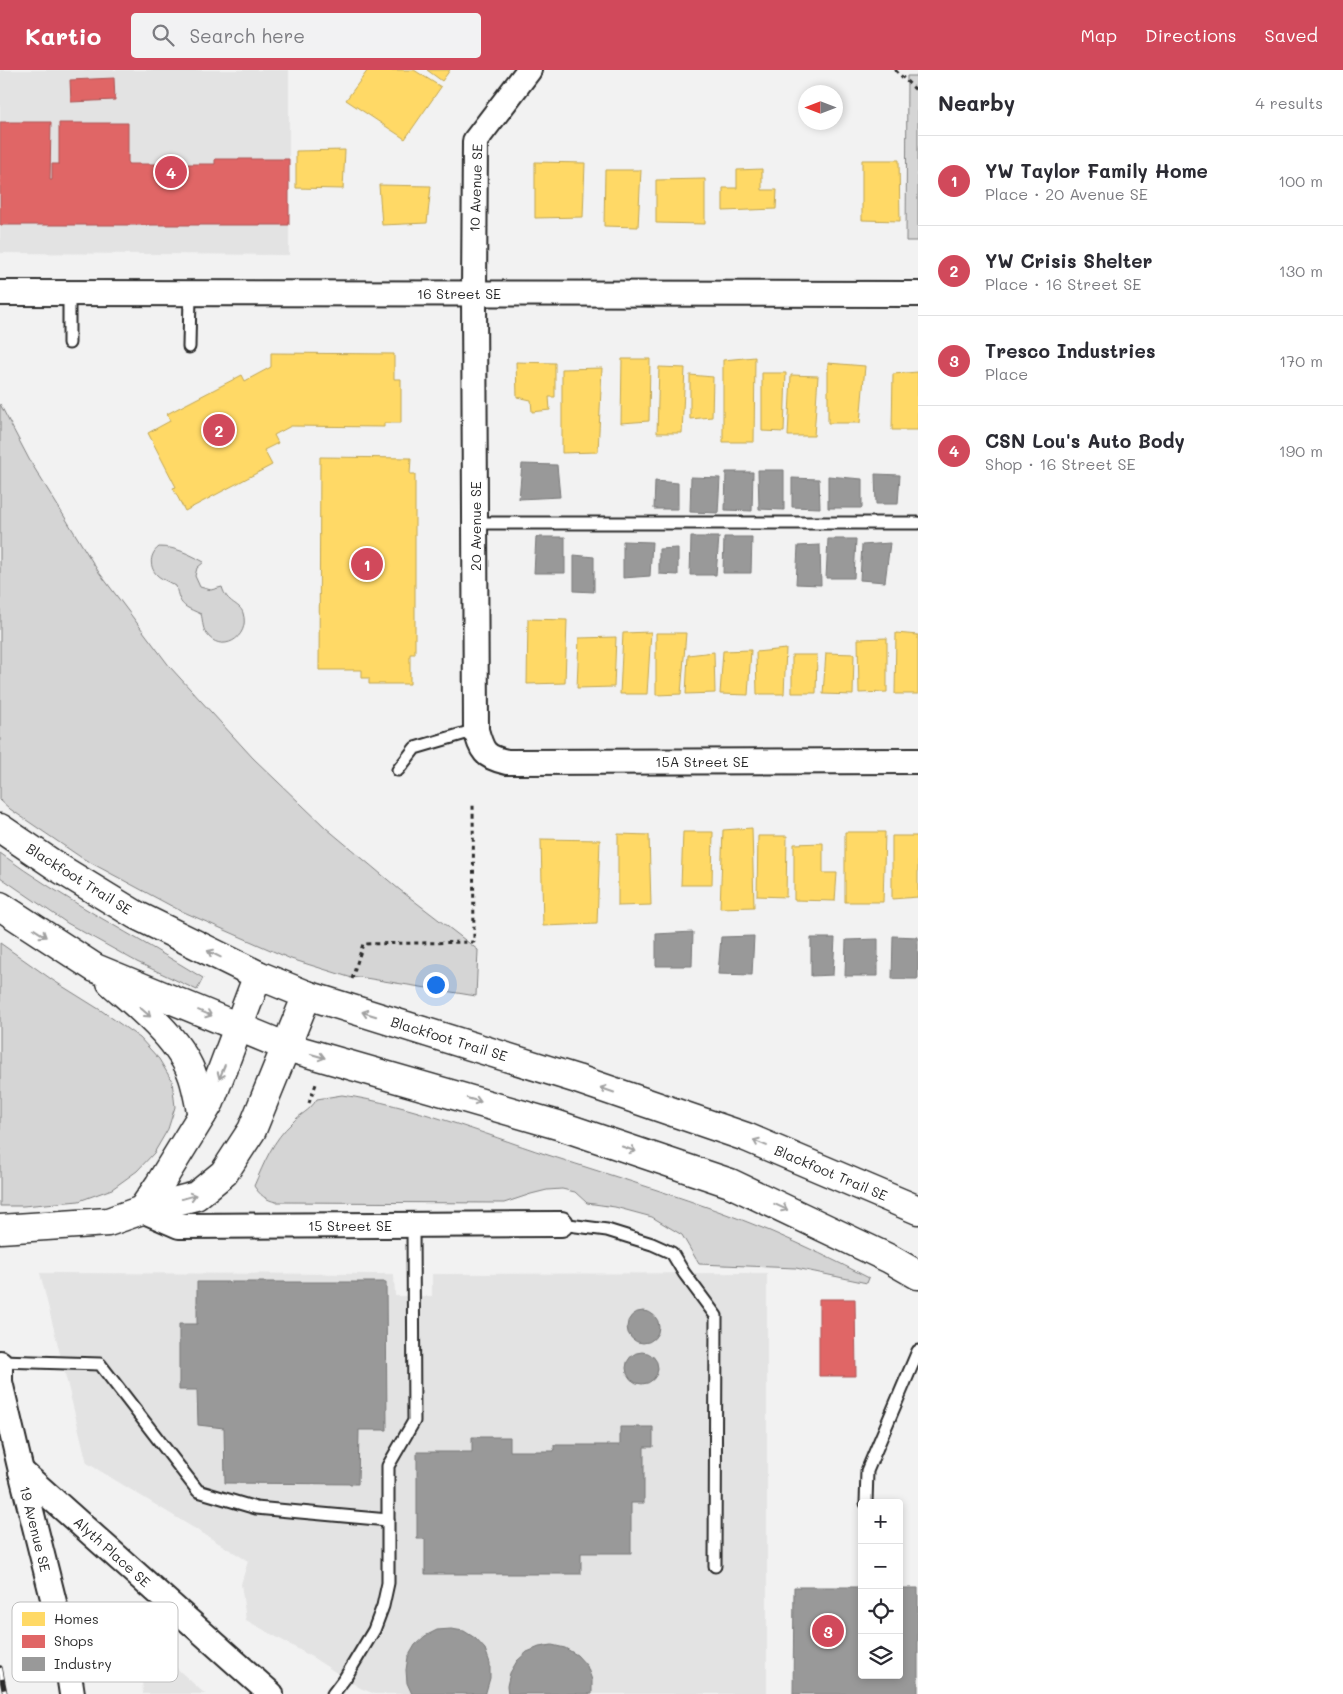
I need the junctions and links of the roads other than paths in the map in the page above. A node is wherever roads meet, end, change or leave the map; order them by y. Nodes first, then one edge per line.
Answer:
1 (530, 70) edge
2 (0, 293) edge
3 (69, 294) junction
4 (190, 294) junction
5 (474, 294) junction
6 (918, 294) edge
7 (69, 343) dead end
8 (188, 347) dead end
9 (476, 523) junction
10 (918, 523) edge
11 (476, 730) junction
12 (488, 756) joint
13 (918, 761) edge
14 (398, 770) dead end
15 (0, 828) edge
16 (0, 906) edge
17 (95, 968) junction
18 (258, 975) junction
19 (307, 994) junction
20 (239, 1027) junction
21 (286, 1047) junction
22 (202, 1115) junction
23 (142, 1210) junction
24 (918, 1210) edge
25 (561, 1224) joint
26 (413, 1225) junction
27 (0, 1229) edge
28 (918, 1275) edge
29 (916, 1357) edge
30 (0, 1362) edge
31 (21, 1470) junction
32 (866, 1499) edge
33 (388, 1520) junction
34 (715, 1566) dead end
35 (54, 1602) edge
36 (168, 1602) edge
37 (178, 1611) edge
38 (271, 1694) edge
39 (333, 1694) edge

1 - 5 street, 10 Avenue SE
2 - 3 street, 16 Street SE
3 - 4 street, 16 Street SE
3 - 7 lane
4 - 5 street, 16 Street SE
4 - 8 lane
5 - 6 street, 16 Street SE
5 - 9 street, 20 Avenue SE
9 - 10 lane
9 - 11 street, 20 Avenue SE
11 - 12 street, 20 Avenue SE
11 - 14 lane
12 - 13 street, 15A Street SE
18 -> 15 main road, Blackfoot Trail SE
16 -> 17 main road
17 -> 20 main road
17 -> 22 main road
18 - 19 main road, Blackfoot Trail SE
18 - 20 main road
19 - 21 main road
24 -> 19 main road, Blackfoot Trail SE
20 - 21 main road
20 -> 22 main road
23 -> 21 main road
21 -> 28 main road
22 - 23 main road
23 - 26 street, 15 Street SE
23 - 27 main road
25 - 26 street, 15 Street SE
25 - 34 lane
26 - 33 lane
29 - 32 lane
30 - 31 street, 19 Avenue SE
30 - 33 lane
31 - 35 street, 19 Avenue SE
31 - 36 street, Alyth Place SE
33 - 39 lane
37 - 38 street, Alyth Place SE

